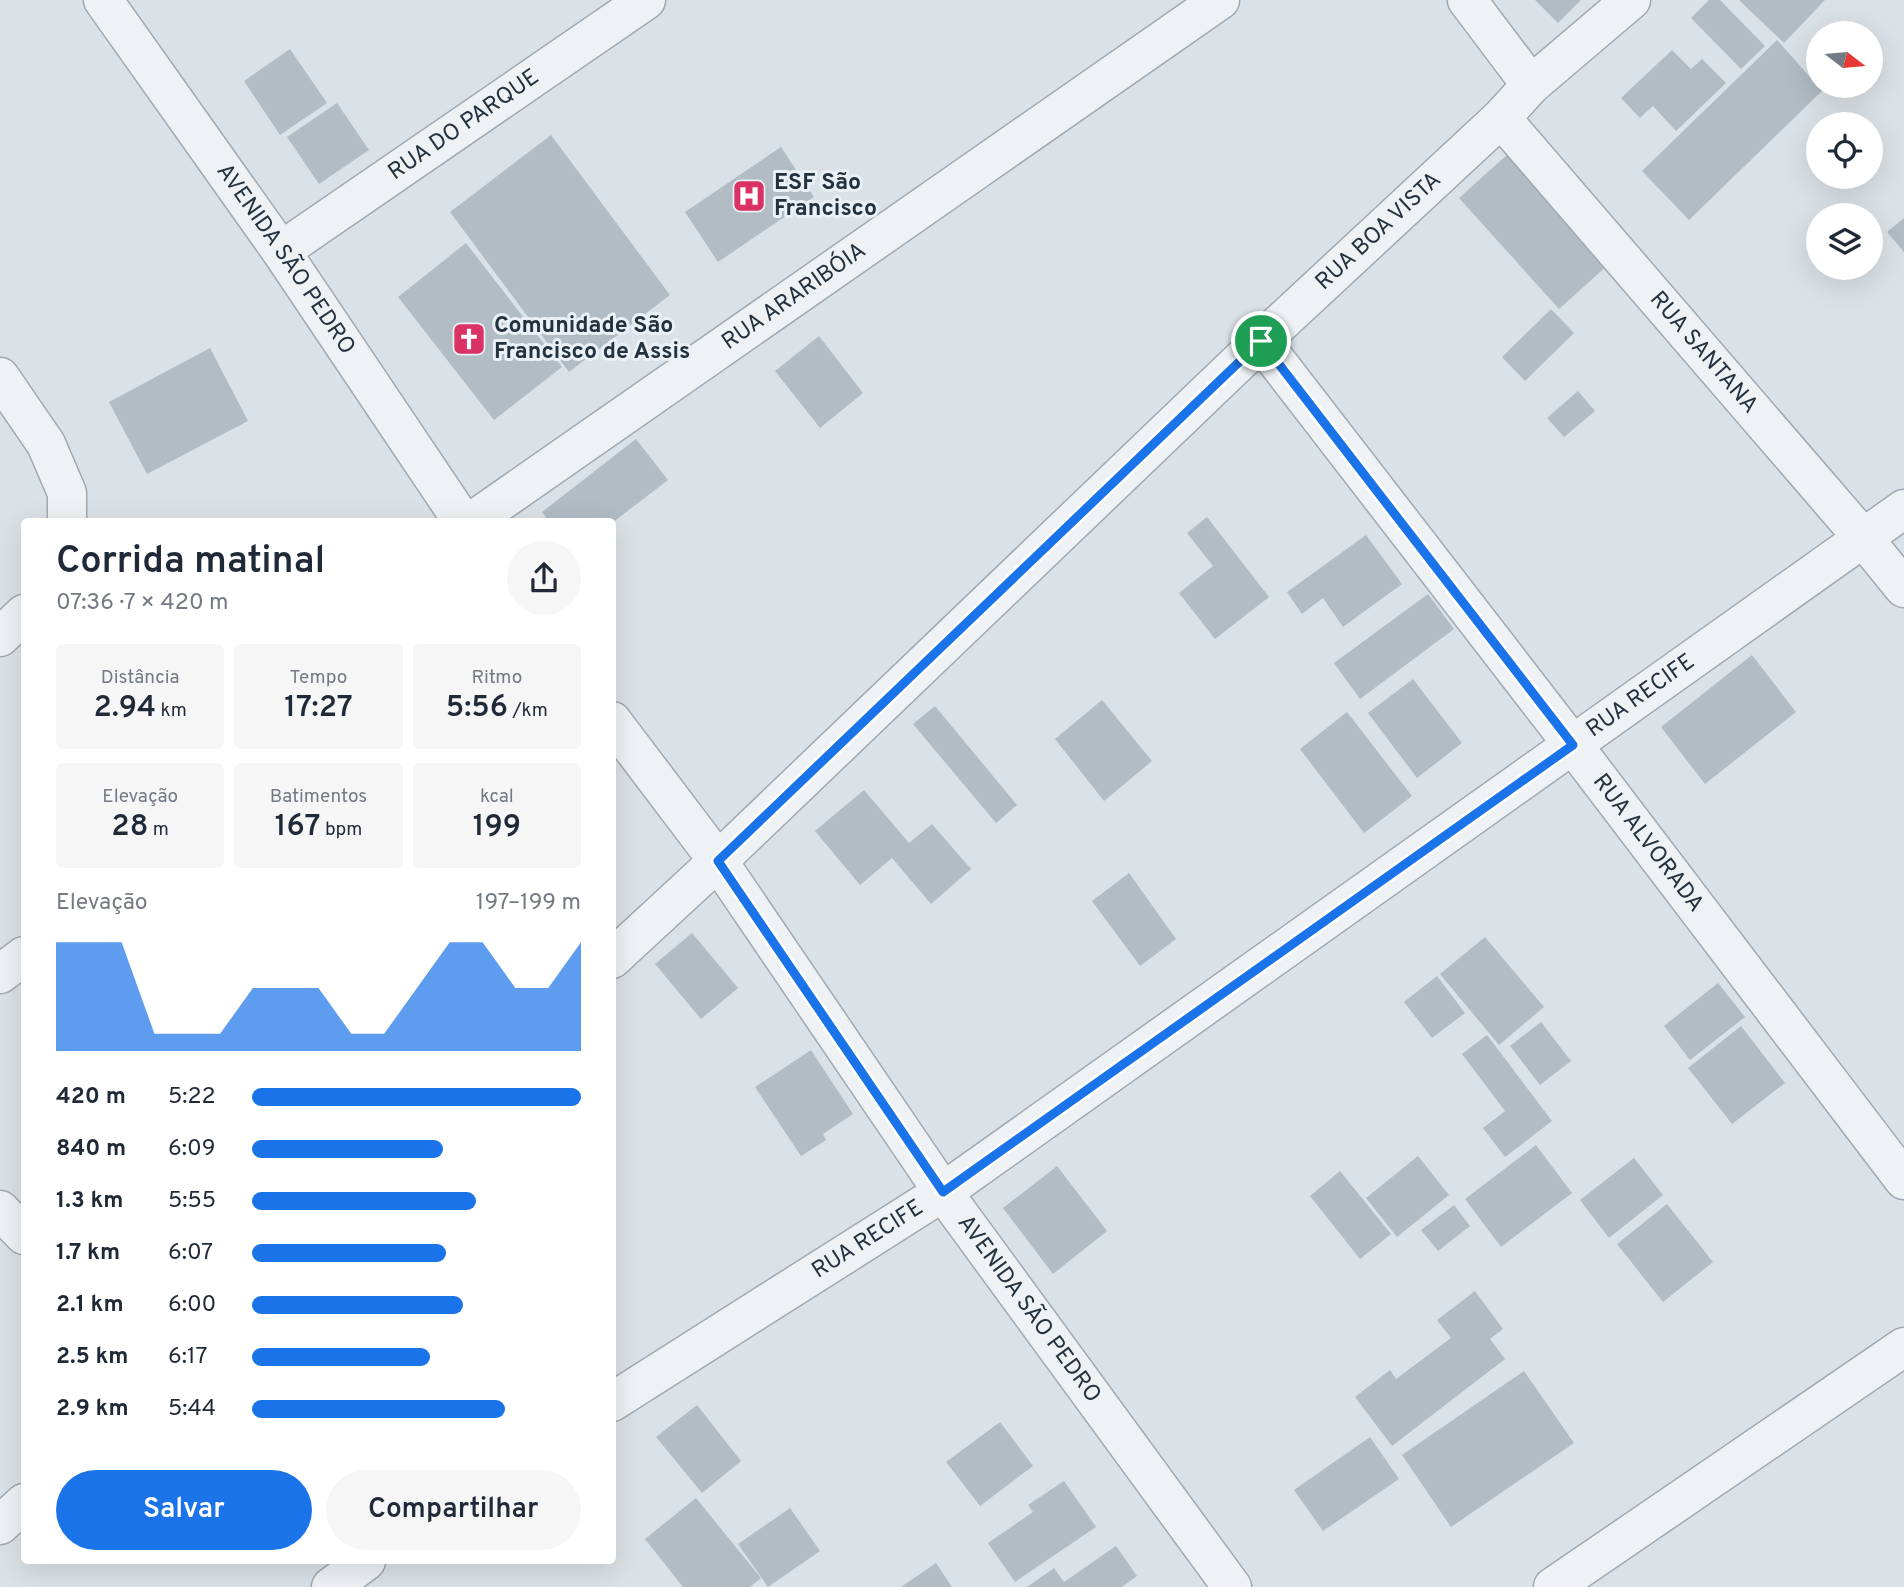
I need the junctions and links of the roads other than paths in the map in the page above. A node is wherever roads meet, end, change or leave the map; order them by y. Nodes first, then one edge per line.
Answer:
1 (103, 0) edge
2 (646, 0) edge
3 (1220, 0) edge
4 (1467, 0) edge
5 (1631, 0) edge
6 (1531, 85) junction
7 (1501, 117) junction
8 (281, 251) junction
9 (1261, 341) junction
10 (0, 377) edge
11 (1904, 509) edge
12 (68, 518) edge
13 (460, 518) edge
14 (477, 518) edge
15 (1864, 539) junction
16 (1904, 588) edge
17 (21, 617) edge
18 (0, 637) edge
19 (616, 726) edge
20 (1573, 745) junction
21 (718, 861) junction
22 (616, 955) edge
23 (21, 958) edge
24 (0, 974) edge
25 (1904, 1180) edge
26 (943, 1192) junction
27 (0, 1210) edge
28 (21, 1231) edge
29 (1904, 1347) edge
30 (616, 1399) edge
31 (21, 1506) edge
32 (0, 1525) edge
33 (362, 1564) edge
34 (331, 1587) edge
35 (1232, 1587) edge
36 (1553, 1587) edge

1 - 8 street, AVENIDA SÃO PEDRO
2 - 8 street, RUA DO PARQUE
3 - 14 street, RUA ARARIBÓIA
4 - 6 street
5 - 6 street, RUA BOA VISTA
6 - 7 street, RUA BOA VISTA
7 - 9 street, RUA BOA VISTA
7 - 15 street, RUA SANTANA
8 - 13 street, AVENIDA SÃO PEDRO
9 - 20 street, RUA ALVORADA
9 - 21 street, RUA BOA VISTA
10 - 12 street
11 - 15 street, RUA RECIFE
15 - 16 street, RUA SANTANA
15 - 20 street, RUA RECIFE
17 - 18 street
19 - 21 street, AVENIDA SÃO PEDRO
20 - 25 street, RUA ALVORADA
20 - 26 street, RUA RECIFE
21 - 22 street, RUA BOA VISTA
21 - 26 street, AVENIDA SÃO PEDRO
23 - 24 street
26 - 30 street, RUA RECIFE
26 - 35 street, AVENIDA SÃO PEDRO
27 - 28 street
29 - 36 street
31 - 32 street
33 - 34 street

